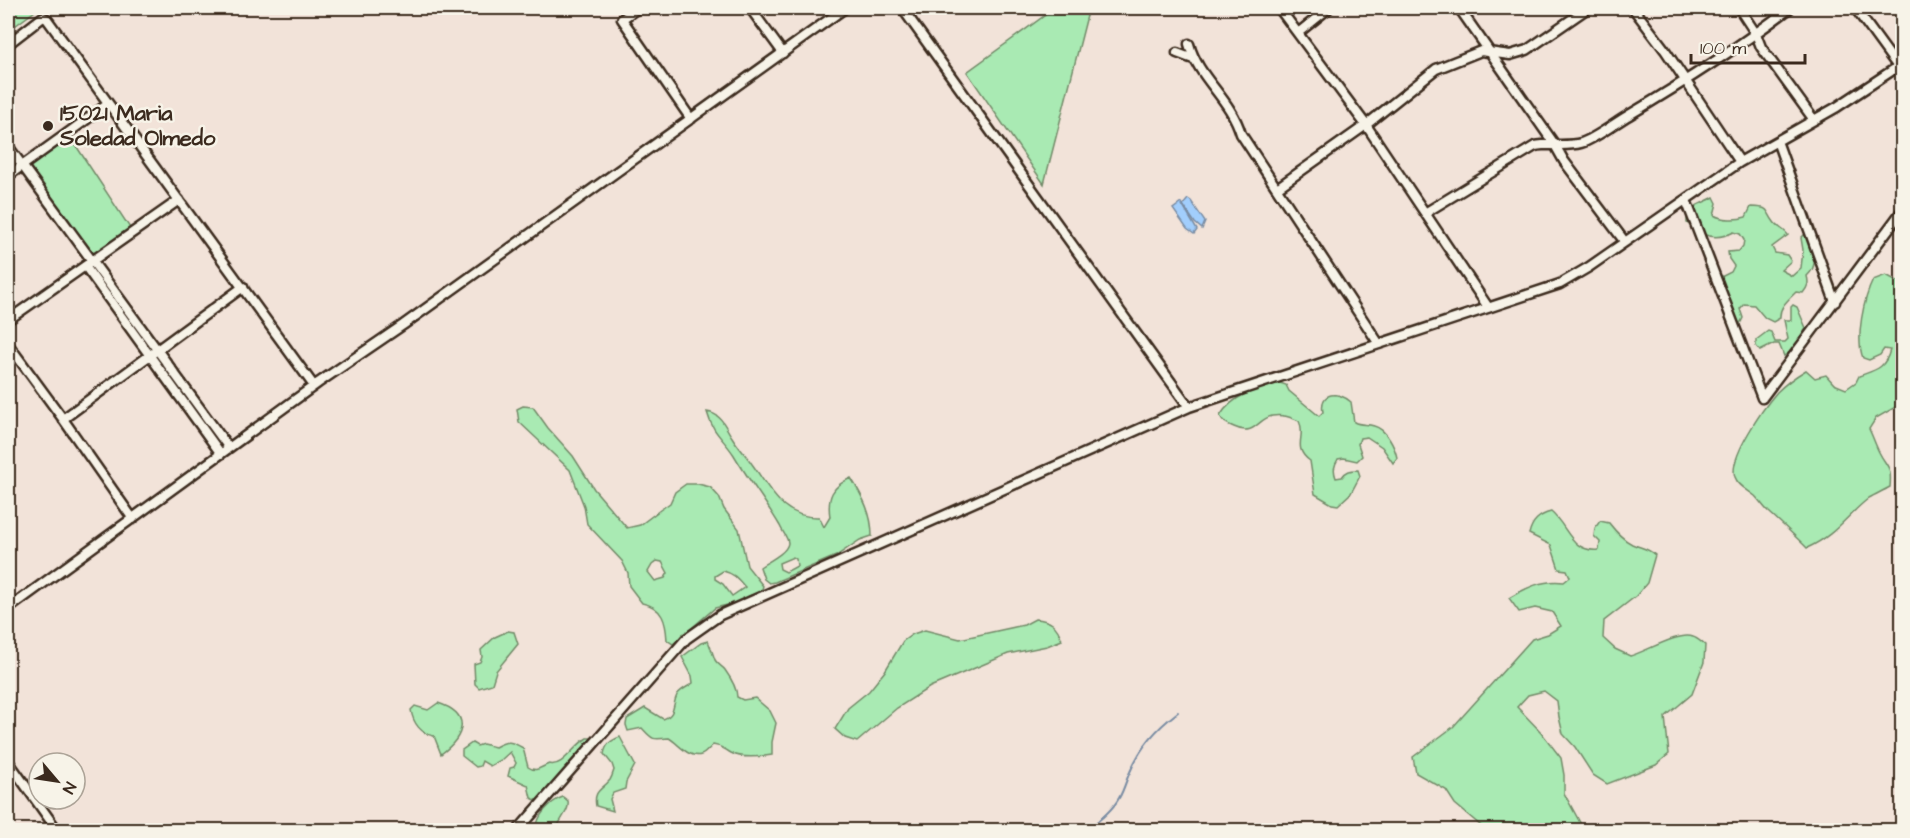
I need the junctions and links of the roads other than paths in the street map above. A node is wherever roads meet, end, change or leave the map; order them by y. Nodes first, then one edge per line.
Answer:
1 (638, 8) edge
2 (750, 8) edge
3 (845, 8) edge
4 (902, 8) edge
5 (1279, 8) edge
6 (1329, 8) edge
7 (1459, 8) edge
8 (1588, 8) edge
9 (1633, 8) edge
10 (1739, 8) edge
11 (1790, 8) edge
12 (1854, 8) edge
13 (1299, 33) junction
14 (1756, 34) junction
15 (8, 44) edge
16 (1189, 44) dead end
17 (783, 52) junction
18 (1177, 53) dead end
19 (1491, 54) junction
20 (1193, 59) junction
21 (1900, 65) edge
22 (1686, 82) junction
23 (108, 104) junction
24 (691, 119) junction
25 (1814, 120) junction
26 (1366, 125) junction
27 (1777, 141) junction
28 (1555, 145) junction
29 (8, 146) edge
30 (1740, 162) junction
31 (22, 166) junction
32 (8, 176) edge
33 (1277, 188) junction
34 (178, 200) junction
35 (1686, 200) junction
36 (1902, 211) edge
37 (1425, 213) junction
38 (1625, 242) junction
39 (88, 263) junction
40 (243, 287) junction
41 (1834, 302) junction
42 (1488, 307) junction
43 (8, 320) edge
44 (8, 344) edge
45 (1379, 344) junction
46 (153, 353) junction
47 (314, 386) junction
48 (1189, 407) junction
49 (63, 419) junction
50 (230, 448) junction
51 (221, 454) junction
52 (133, 519) junction
53 (8, 609) edge
54 (8, 761) edge
55 (57, 831) edge
56 (518, 831) edge

1 - 24 street
2 - 17 street
3 - 17 street
4 - 48 street
5 - 13 street
6 - 13 street
7 - 19 street
8 - 19 street
9 - 22 street
10 - 14 street
11 - 14 street
12 - 21 street
13 - 26 street
14 - 22 street
14 - 25 street
15 - 23 street
16 - 20 street
17 - 24 street
18 - 20 street
19 - 26 street
19 - 28 street
20 - 33 street
21 - 25 street
22 - 28 street
22 - 30 street
23 - 31 street
23 - 34 street
24 - 47 street
25 - 27 street
26 - 33 street
26 - 37 street
27 - 30 street
27 - 41 street
28 - 37 street
28 - 38 street
29 - 31 street
30 - 35 street
31 - 32 street
31 - 39 street
33 - 45 street
34 - 39 street
34 - 40 street
35 - 38 street
35 - 41 street
36 - 41 street
37 - 42 street
38 - 42 street
39 - 43 street
39 - 46 street
40 - 46 street
40 - 47 street
42 - 45 street
44 - 49 street
45 - 48 street
46 - 49 street
46 - 50 street
46 - 51 street
47 - 50 street
48 - 56 street
49 - 52 street
50 - 51 street
51 - 52 street
52 - 53 street
54 - 55 street

